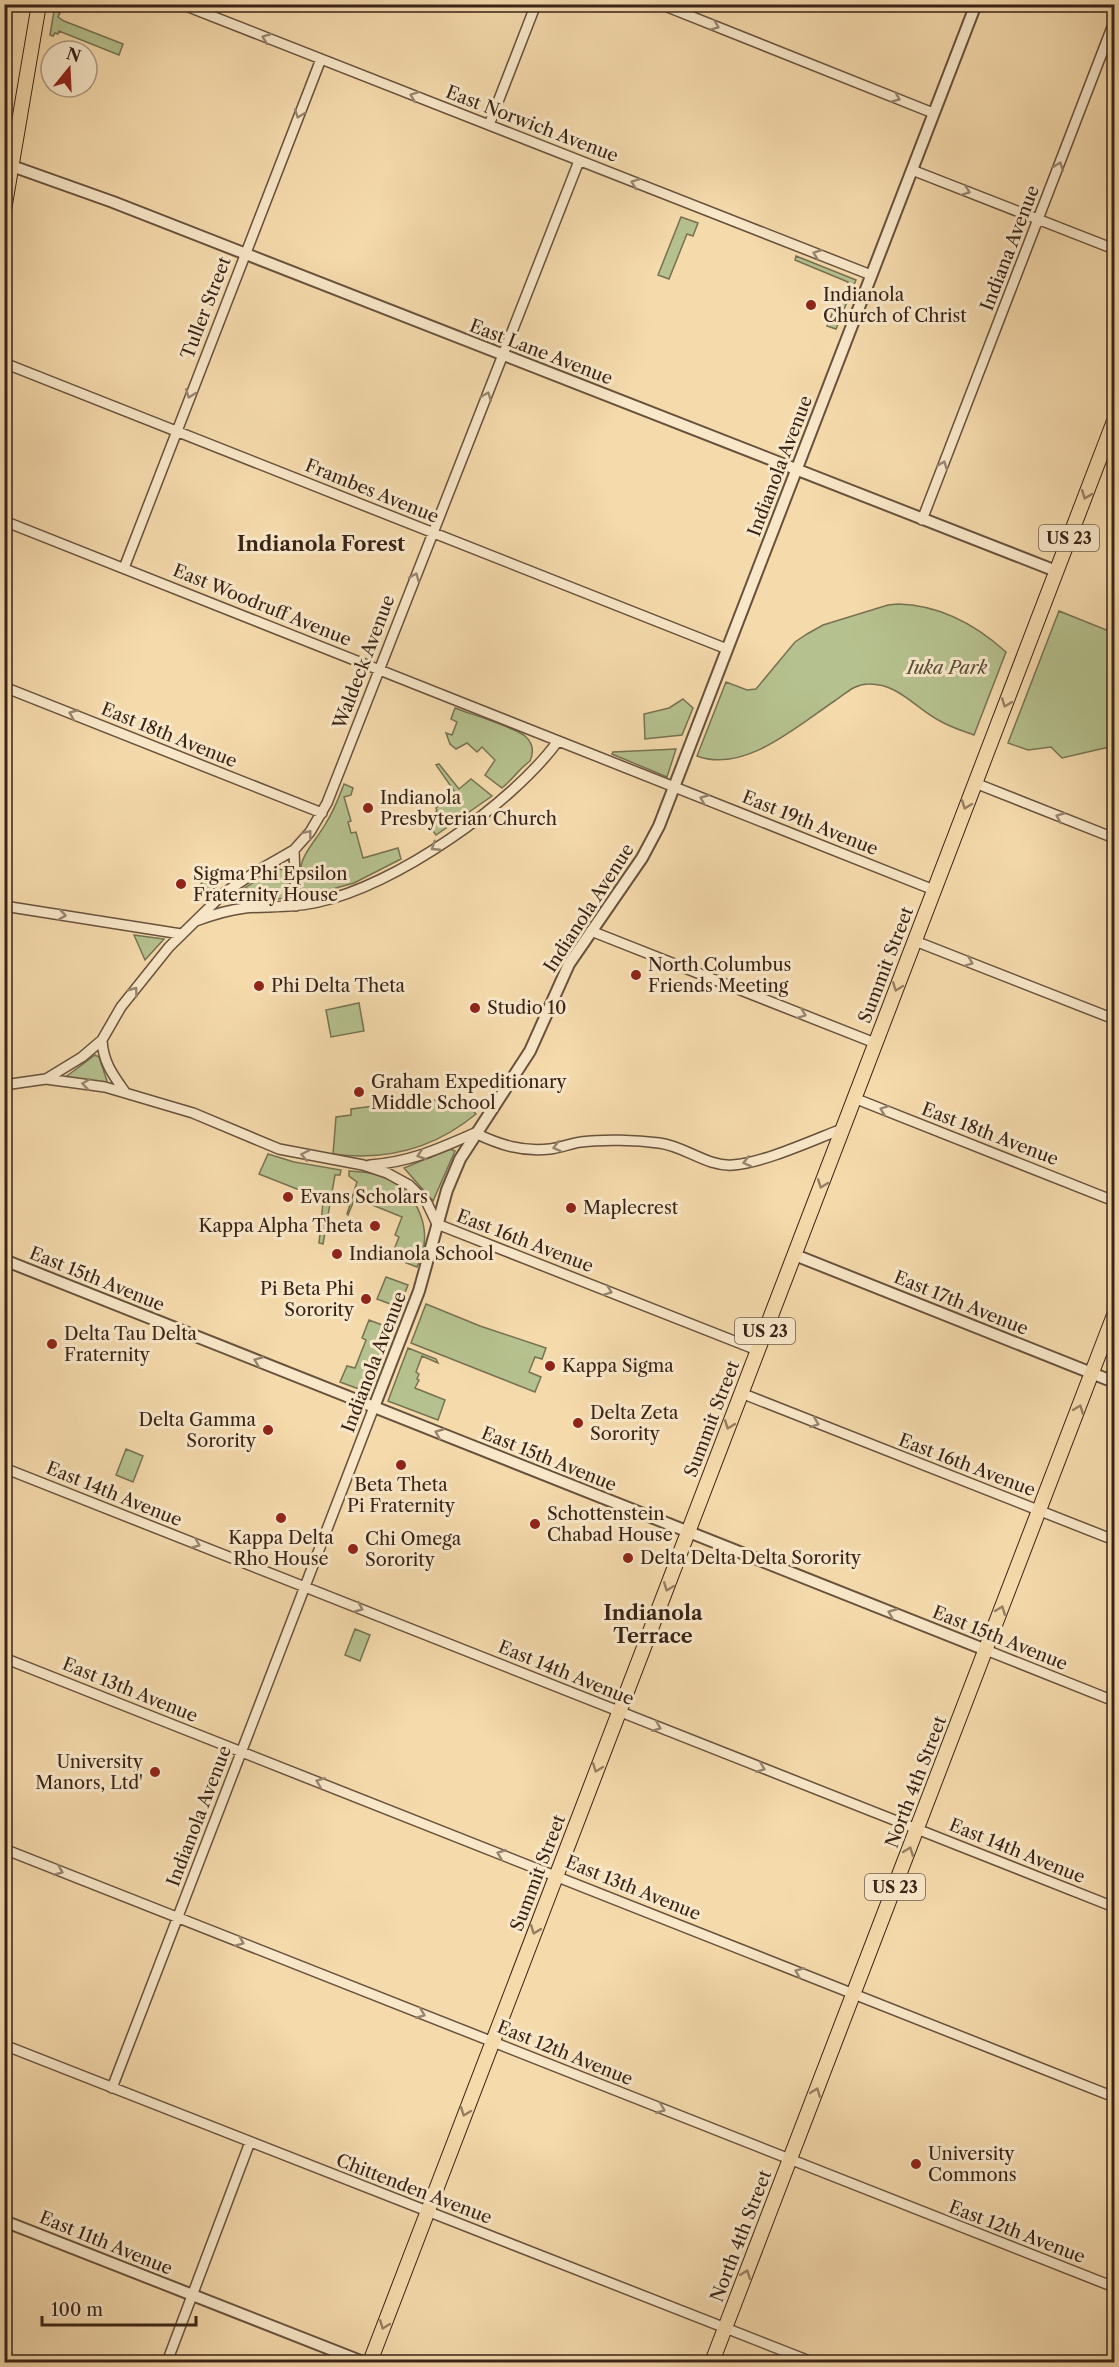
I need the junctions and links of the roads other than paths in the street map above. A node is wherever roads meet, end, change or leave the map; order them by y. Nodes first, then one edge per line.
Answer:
1 (39, 4) edge
2 (181, 4) edge
3 (536, 4) edge
4 (660, 4) edge
5 (976, 4) edge
6 (1114, 22) edge
7 (321, 60) junction
8 (933, 113) junction
9 (489, 125) junction
10 (579, 160) junction
11 (8, 165) edge
12 (912, 170) junction
13 (4, 210) edge
14 (1038, 219) junction
15 (1114, 249) edge
16 (245, 254) junction
17 (871, 275) junction
18 (503, 356) junction
19 (4, 363) edge
20 (1114, 421) edge
21 (178, 432) junction
22 (795, 470) junction
23 (922, 520) junction
24 (4, 521) edge
25 (434, 533) junction
26 (124, 568) junction
27 (1056, 572) junction
28 (727, 649) junction
29 (379, 670) junction
30 (4, 687) edge
31 (558, 741) junction
32 (975, 783) junction
33 (674, 787) junction
34 (322, 813) junction
35 (1114, 838) edge
36 (294, 850) junction
37 (934, 890) junction
38 (4, 906) edge
39 (296, 906) junction
40 (193, 922) junction
41 (591, 931) junction
42 (181, 934) junction
43 (915, 941) junction
44 (1114, 1019) edge
45 (102, 1040) junction
46 (875, 1043) junction
47 (46, 1079) junction
48 (4, 1085) edge
49 (125, 1092) junction
50 (854, 1098) junction
51 (842, 1130) junction
52 (475, 1133) junction
53 (363, 1165) junction
54 (1114, 1200) edge
55 (436, 1224) junction
56 (795, 1256) junction
57 (4, 1260) edge
58 (1114, 1316) edge
59 (758, 1350) junction
60 (1093, 1373) junction
61 (1114, 1382) edge
62 (741, 1394) junction
63 (374, 1407) junction
64 (4, 1468) edge
65 (1039, 1511) junction
66 (689, 1532) junction
67 (1114, 1540) edge
68 (304, 1587) junction
69 (986, 1650) junction
70 (4, 1658) edge
71 (1114, 1701) edge
72 (620, 1712) junction
73 (242, 1751) junction
74 (917, 1829) junction
75 (4, 1849) edge
76 (556, 1876) junction
77 (1114, 1907) edge
78 (178, 1918) junction
79 (854, 1994) junction
80 (493, 2043) junction
81 (4, 2045) edge
82 (112, 2088) junction
83 (1114, 2097) edge
84 (250, 2142) junction
85 (790, 2160) junction
86 (428, 2211) junction
87 (4, 2221) edge
88 (1114, 2287) edge
89 (192, 2296) junction
90 (725, 2328) junction
91 (167, 2362) edge
92 (363, 2362) edge
93 (370, 2362) edge
94 (712, 2362) edge
95 (812, 2362) edge

1 - 11 main road
7 -> 2 street, East Norwich Avenue
3 - 9 street
4 -> 8 street
5 - 8 street, Indianola Avenue
14 -> 6 street, Indiana Avenue
9 -> 7 street, East Norwich Avenue
7 -> 16 street, Tuller Street
8 - 12 street, Indianola Avenue
9 - 10 street, East Norwich Avenue
17 -> 10 street, East Norwich Avenue
10 - 18 street, Waldeck Avenue
11 - 13 main road
11 - 16 street, East Lane Avenue
12 -> 14 street
12 - 17 street, Indianola Avenue
14 - 15 street
23 -> 14 street, Indiana Avenue
16 - 18 street, East Lane Avenue
16 -> 21 street, Tuller Street
17 - 22 street, Indianola Avenue
18 - 22 street, East Lane Avenue
25 -> 18 street, Waldeck Avenue
19 - 21 street, Frambes Avenue
20 -> 27 main road, Summit Street / US 23
21 - 25 street, Frambes Avenue
21 - 26 street, Tuller Street
22 - 23 street, East Lane Avenue
22 - 28 street, Indianola Avenue
23 - 27 street, East Lane Avenue
24 - 26 street, East Woodruff Avenue
25 - 28 street, Frambes Avenue
29 -> 25 street, Waldeck Avenue
26 - 29 street, East Woodruff Avenue
27 -> 32 main road, Summit Street / US 23
28 - 33 street, Indianola Avenue
29 - 31 street, East Woodruff Avenue
29 - 34 street, Waldeck Avenue
34 -> 30 street, East 18th Avenue
31 - 33 street, East Woodruff Avenue
31 -> 39 street
35 -> 32 street
32 -> 37 main road, Summit Street / US 23
37 -> 33 street, East 19th Avenue
33 - 41 street, Indianola Avenue
36 -> 34 street, Waldeck Avenue
36 - 39 street
36 - 40 street, Waldeck Avenue
37 - 43 main road, Summit Street / US 23
38 -> 42 street
39 - 40 street
40 - 42 street, Waldeck Avenue
41 -> 46 street
41 - 52 street, Indianola Avenue
45 -> 42 street, Waldeck Avenue
43 -> 44 street
43 -> 46 main road, Summit Street / US 23
45 - 47 street, Waldeck Avenue
45 - 49 street
46 - 50 main road, Summit Street / US 23
47 - 48 street, East 16th Avenue
49 -> 47 street, East 16th Avenue
53 -> 49 street, East 16th Avenue
50 - 51 main road, Summit Street / US 23
54 -> 50 street, East 18th Avenue
51 -> 52 street
51 -> 56 main road, Summit Street / US 23
52 -> 53 street
52 - 55 street, Indianola Avenue
53 - 55 street, East 16th Avenue
55 -> 59 street, East 16th Avenue
55 - 63 street, Indianola Avenue
56 - 59 main road, Summit Street / US 23
56 - 60 street, East 17th Avenue
63 -> 57 street, East 15th Avenue
58 - 60 main road, North 4th Street / US 23
59 - 62 main road, Summit Street / US 23
60 - 61 street, East 17th Avenue
65 -> 60 main road, North 4th Street / US 23
62 -> 65 street, East 16th Avenue
62 -> 66 main road, Summit Street / US 23
66 -> 63 street, East 15th Avenue
63 - 68 street, Indianola Avenue
64 -> 68 street, East 14th Avenue
65 - 67 street, East 16th Avenue
69 -> 65 main road, North 4th Street / US 23
69 -> 66 street, East 15th Avenue
66 -> 72 main road, Summit Street / US 23
68 -> 72 street, East 14th Avenue
68 - 73 street, Indianola Avenue
69 - 71 street, East 15th Avenue
69 - 74 main road, North 4th Street / US 23
70 - 73 street, East 13th Avenue
72 -> 74 street, East 14th Avenue
72 -> 76 main road, Summit Street / US 23
76 -> 73 street, East 13th Avenue
73 - 78 street, Indianola Avenue
74 - 77 street, East 14th Avenue
79 -> 74 main road, North 4th Street / US 23
75 -> 78 street, East 12th Avenue
79 -> 76 street, East 13th Avenue
76 -> 80 main road, Summit Street / US 23
78 -> 80 street, East 12th Avenue
78 - 82 street, Indianola Avenue
79 - 83 street, East 13th Avenue
85 -> 79 main road, North 4th Street / US 23
80 -> 85 street, East 12th Avenue
80 -> 86 main road, Summit Street / US 23
81 - 82 street, Chittenden Avenue
82 - 84 street, Chittenden Avenue
84 - 86 street, Chittenden Avenue
84 - 89 street
85 - 88 street, East 12th Avenue
90 -> 85 main road, North 4th Street / US 23
86 - 90 street, Chittenden Avenue
86 -> 93 main road, Summit Street / US 23
87 - 89 street, East 11th Avenue
89 - 91 street
89 - 92 street, East 11th Avenue
90 - 94 main road, North 4th Street / US 23
90 - 95 street, Chittenden Avenue

